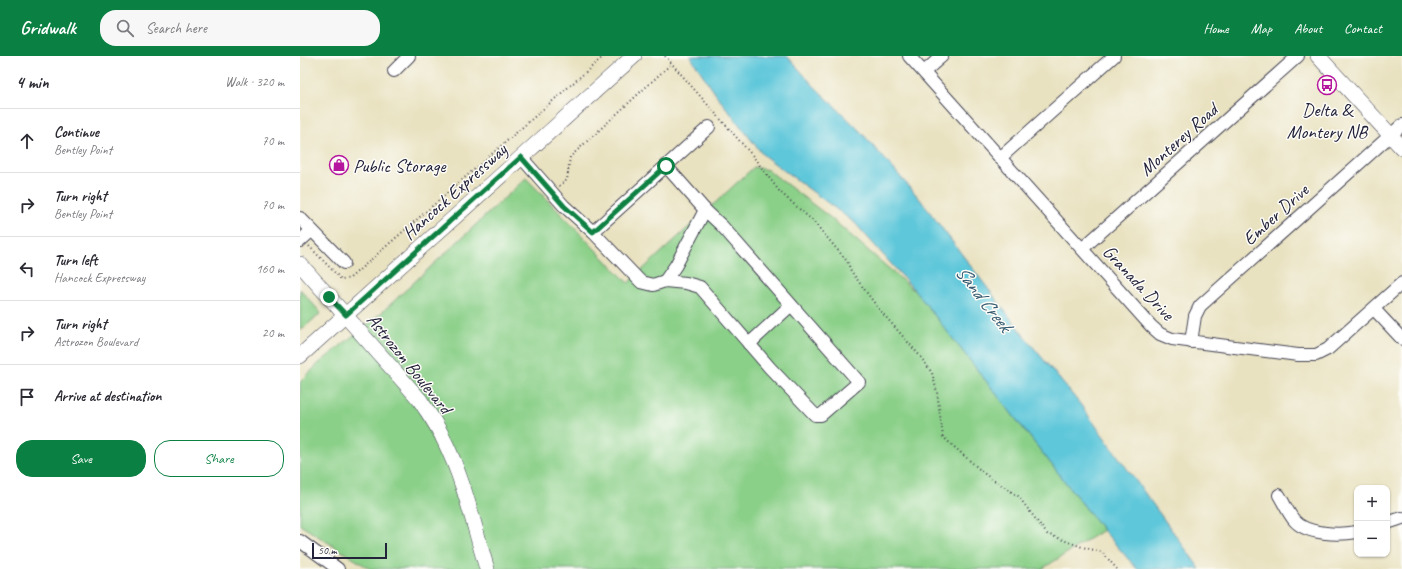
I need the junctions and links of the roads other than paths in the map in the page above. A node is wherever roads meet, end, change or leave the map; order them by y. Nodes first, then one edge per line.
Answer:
1 (408, 56) edge
2 (634, 56) edge
3 (909, 56) edge
4 (942, 56) edge
5 (1114, 56) edge
6 (1298, 56) edge
7 (1318, 56) edge
8 (394, 71) dead end
9 (924, 72) junction
10 (1402, 125) edge
11 (709, 127) dead end
12 (1390, 135) junction
13 (1402, 148) edge
14 (521, 157) junction
15 (1000, 158) junction
16 (666, 166) junction
17 (705, 210) junction
18 (300, 218) edge
19 (593, 232) junction
20 (305, 237) edge
21 (1083, 248) junction
22 (344, 263) dead end
23 (300, 264) edge
24 (665, 281) junction
25 (1402, 283) edge
26 (791, 305) junction
27 (1374, 309) junction
28 (346, 315) junction
29 (1402, 340) edge
30 (1191, 342) junction
31 (749, 344) junction
32 (300, 356) edge
33 (1280, 495) dead end
34 (1402, 518) edge
35 (1390, 522) edge
36 (1354, 532) edge
37 (300, 541) edge
38 (338, 569) edge
39 (487, 569) edge

1 - 8 street
2 - 14 main road, Hancock Expressway
3 - 9 street, Granada Drive
4 - 9 street
5 - 15 street
6 - 21 street, Monterey Road
7 - 12 main road
9 - 15 street, Granada Drive
10 - 12 street, Ember Drive
11 - 16 street
12 - 13 main road
12 - 30 street, Ember Drive
14 - 19 street
14 - 28 main road, Hancock Expressway
15 - 21 street, Granada Drive
16 - 17 street
16 - 19 street
17 - 24 street
17 - 26 street
18 - 20 street
19 - 24 street
20 - 22 street
21 - 30 street, Granada Drive
23 - 28 main road, Astrozon Boulevard
24 - 31 street
25 - 27 street, Granada Drive
26 - 31 street
26 - 31 street
27 - 29 street
27 - 30 street, Granada Drive
28 - 32 main road, Hancock Expressway
28 - 39 main road, Astrozon Boulevard
33 - 36 street
34 - 35 street
37 - 38 street

